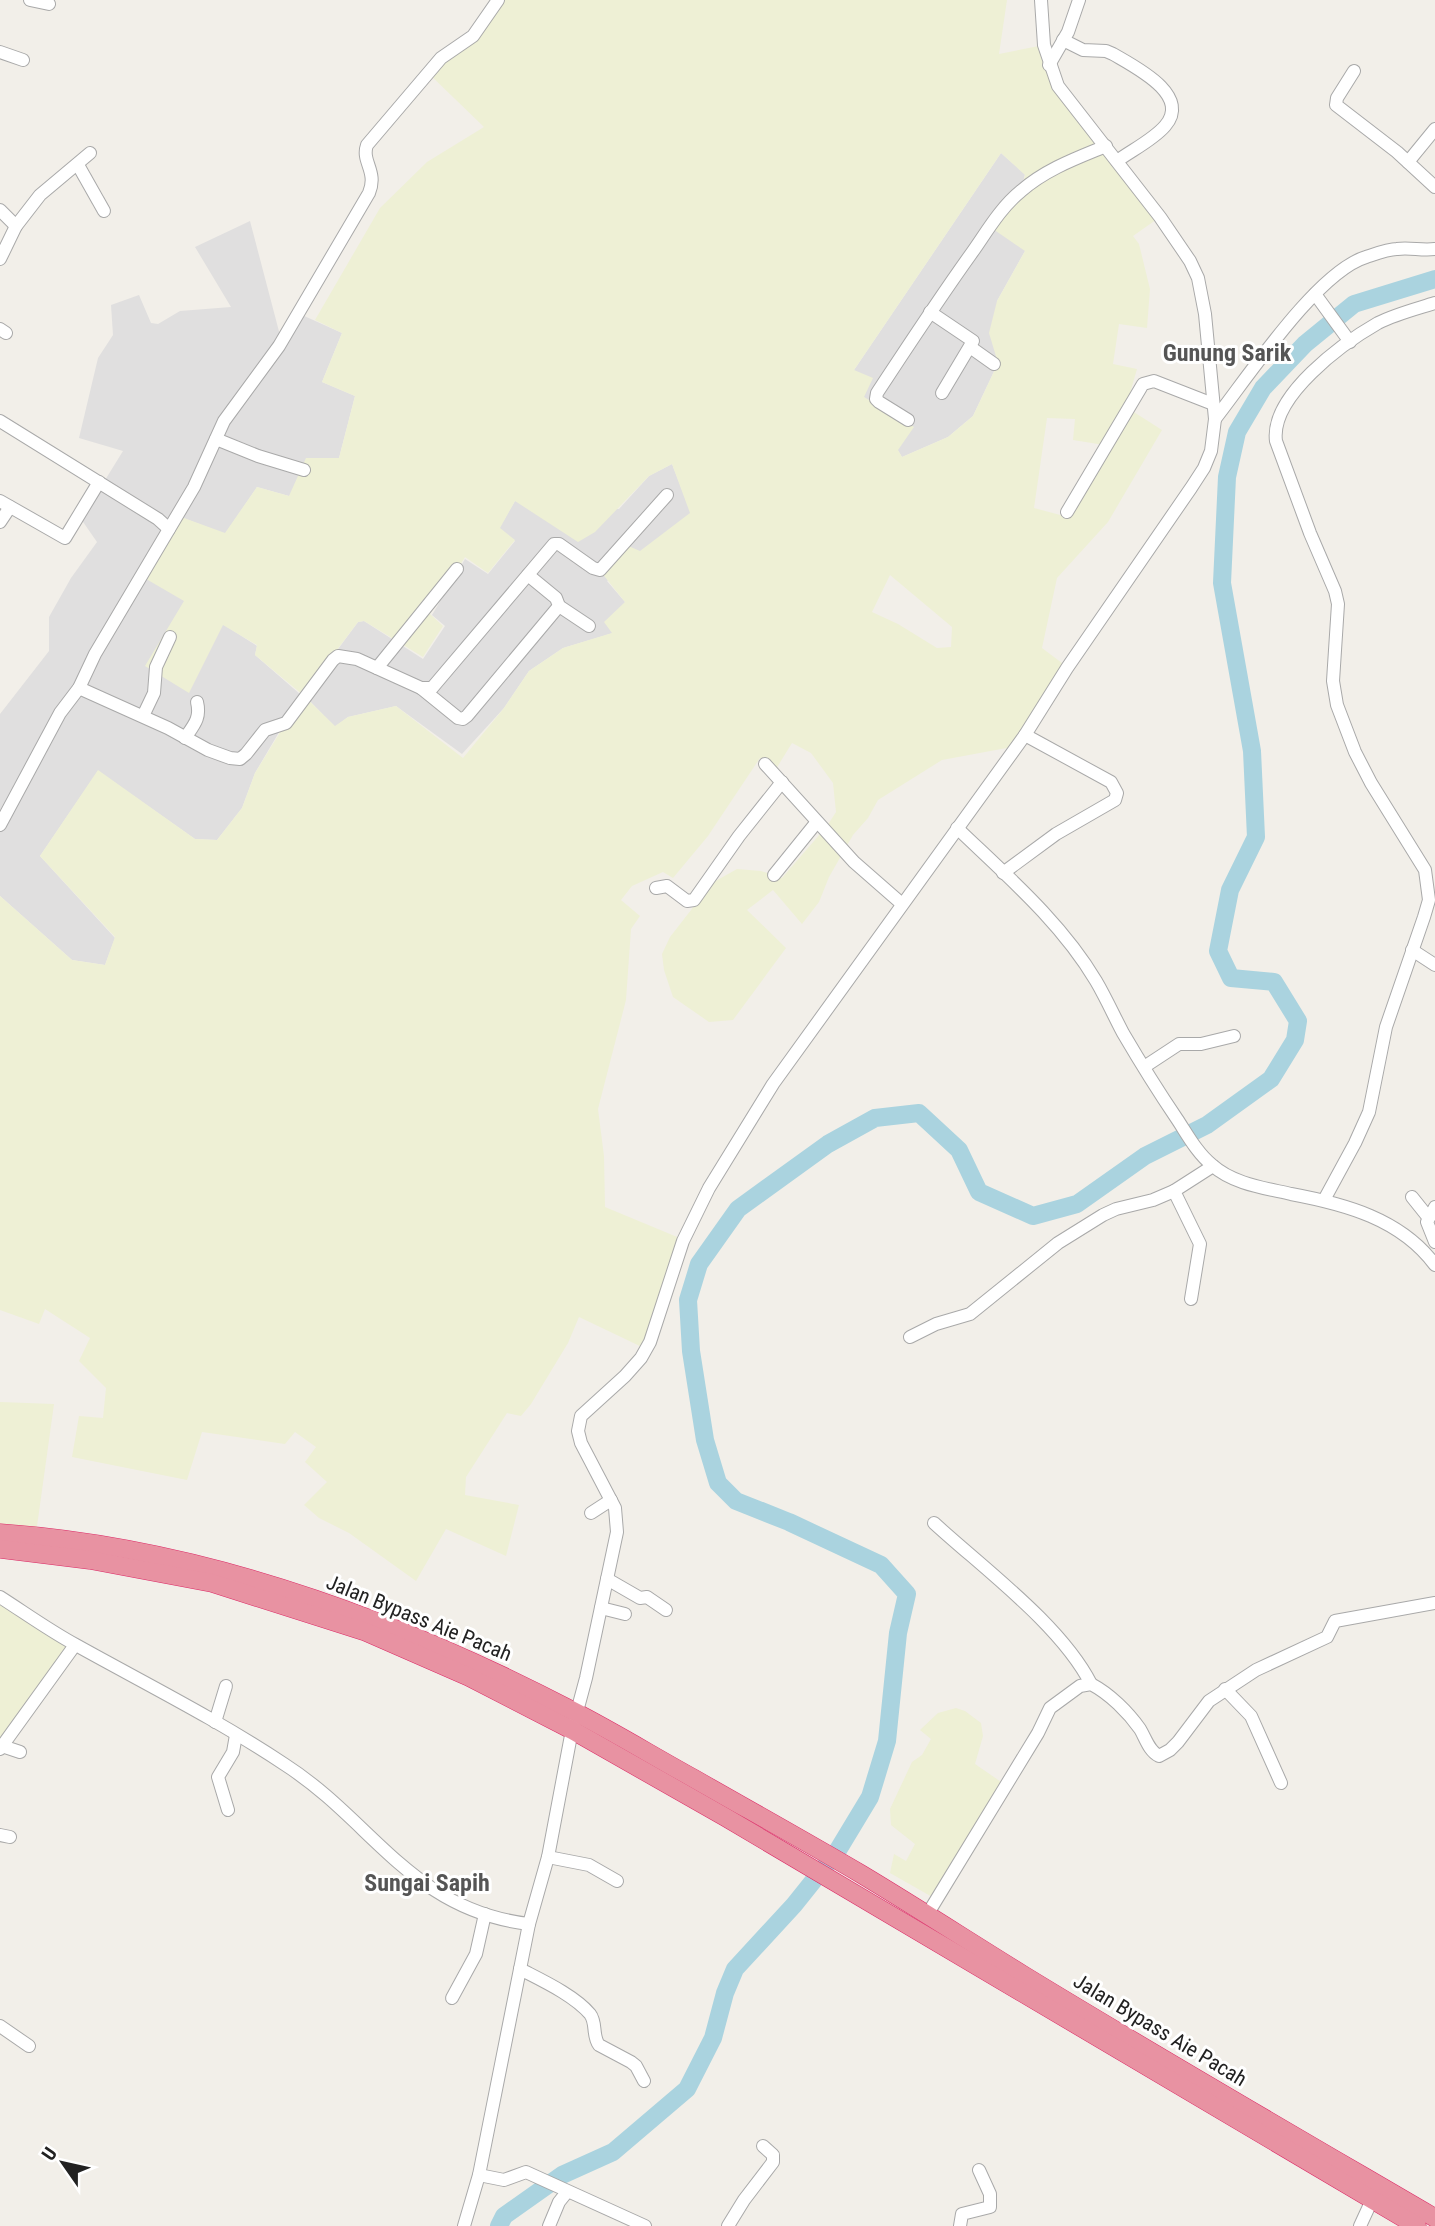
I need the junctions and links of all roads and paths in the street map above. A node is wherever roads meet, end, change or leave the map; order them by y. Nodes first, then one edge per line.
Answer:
1 (30, 0) edge
2 (498, 0) edge
3 (1041, 0) edge
4 (1079, 0) edge
5 (49, 4) dead end
6 (1063, 40) junction
7 (0, 52) edge
8 (23, 60) dead end
9 (1049, 65) junction
10 (1354, 71) dead end
11 (1435, 129) edge
12 (1107, 146) junction
13 (90, 153) dead end
14 (1117, 161) junction
15 (1408, 162) junction
16 (78, 165) junction
17 (1435, 187) edge
18 (0, 210) edge
19 (104, 211) dead end
20 (16, 226) junction
21 (1435, 249) edge
22 (0, 259) edge
23 (1315, 294) junction
24 (1435, 303) edge
25 (930, 312) junction
26 (1347, 338) junction
27 (970, 347) junction
28 (994, 365) dead end
29 (942, 393) dead end
30 (1213, 404) junction
31 (1215, 419) junction
32 (908, 420) dead end
33 (0, 421) edge
34 (216, 439) junction
35 (304, 470) dead end
36 (99, 482) junction
37 (667, 495) dead end
38 (5, 504) edge
39 (1067, 512) dead end
40 (0, 522) edge
41 (169, 529) junction
42 (457, 569) dead end
43 (528, 575) junction
44 (559, 606) junction
45 (589, 625) dead end
46 (170, 636) dead end
47 (377, 668) junction
48 (79, 688) junction
49 (421, 688) junction
50 (197, 702) dead end
51 (142, 716) junction
52 (1025, 735) junction
53 (186, 738) junction
54 (765, 764) dead end
55 (782, 782) junction
56 (817, 823) junction
57 (0, 825) edge
58 (957, 828) junction
59 (1003, 873) junction
60 (774, 875) dead end
61 (656, 888) dead end
62 (902, 904) junction
63 (1412, 950) junction
64 (1435, 965) edge
65 (1234, 1037) dead end
66 (1144, 1067) junction
67 (1213, 1166) junction
68 (1174, 1191) junction
69 (1412, 1197) dead end
70 (1324, 1200) junction
71 (1432, 1212) edge
72 (1432, 1246) edge
73 (1435, 1265) edge
74 (1191, 1299) dead end
75 (910, 1337) dead end
76 (611, 1500) junction
77 (591, 1513) dead end
78 (934, 1523) dead end
79 (0, 1533) edge
80 (0, 1549) edge
81 (607, 1579) junction
82 (0, 1597) edge
83 (1435, 1603) edge
84 (601, 1608) junction
85 (666, 1610) dead end
86 (625, 1614) dead end
87 (75, 1644) junction
88 (1091, 1684) junction
89 (226, 1686) dead end
90 (1225, 1689) junction
91 (574, 1721) junction
92 (215, 1722) junction
93 (236, 1735) junction
94 (2, 1743) edge
95 (20, 1752) dead end
96 (1281, 1783) dead end
97 (228, 1810) dead end
98 (548, 1857) junction
99 (617, 1881) dead end
100 (485, 1914) junction
101 (926, 1914) junction
102 (528, 1924) junction
103 (520, 1969) junction
104 (452, 1998) dead end
105 (1, 2028) edge
106 (29, 2046) dead end
107 (643, 2081) dead end
108 (763, 2146) dead end
109 (979, 2170) dead end
110 (479, 2175) junction
111 (564, 2191) junction
112 (1372, 2200) junction
113 (1435, 2217) edge
114 (464, 2226) edge
115 (549, 2226) edge
116 (645, 2226) edge
117 (728, 2226) edge
118 (960, 2226) edge
119 (1360, 2226) edge
120 (1417, 2226) edge

1 - 5 street
2 - 34 street
3 - 9 street
4 - 6 street
6 - 9 street
6 - 14 street
7 - 8 street
9 - 12 street
10 - 15 street
11 - 15 street
12 - 14 street
12 - 25 street
13 - 16 street
14 - 30 street
15 - 17 street
16 - 19 street
16 - 20 street
18 - 20 street
20 - 22 street
21 - 23 street
23 - 26 street
23 - 31 street
24 - 26 street
25 - 27 street
25 - 32 street
26 - 63 street
27 - 28 street
27 - 29 street
30 - 31 street
30 - 39 street
31 - 52 street
33 - 36 street
34 - 35 street
34 - 41 street
36 - 38 street
36 - 41 street
37 - 43 street
38 - 40 street
41 - 48 street
42 - 47 street
43 - 44 street
43 - 49 street
44 - 45 street
44 - 49 street
46 - 51 street
47 - 49 street
47 - 53 street
48 - 51 street
48 - 57 street
50 - 53 street
51 - 53 street
52 - 58 street
52 - 59 street
54 - 55 street
55 - 56 street
55 - 61 street
56 - 60 street
56 - 62 street
58 - 59 street
58 - 62 street
59 - 66 street
62 - 76 street
63 - 64 street
63 - 70 street
65 - 66 street
66 - 67 street
67 - 68 street
67 - 70 street
68 - 74 street
68 - 75 street
69 - 71 street
70 - 72 street
71 - 72 street
72 - 73 street
76 - 77 street
76 - 81 street
78 - 88 street
79 - 91 highway, Jalan Bypass Aie Pacah
80 - 91 highway, Jalan Bypass Aie Pacah
81 - 84 street
81 - 85 street
82 - 87 street
83 - 90 street
84 - 86 street
84 - 91 street
87 - 92 street
87 - 94 street
88 - 90 street
88 - 101 street
89 - 92 street
90 - 96 street
91 - 98 street
91 - 101 highway, Jalan Bypass Aie Pacah
91 - 112 highway, Jalan Bypass Aie Pacah
92 - 93 street
93 - 97 street
93 - 100 street
94 - 95 street
98 - 99 street
98 - 102 street
100 - 102 street
100 - 104 street
101 - 113 highway, Jalan Bypass Aie Pacah
102 - 103 street
103 - 107 street
103 - 110 street
105 - 106 street
108 - 117 street
109 - 118 street
110 - 111 street
110 - 114 street
111 - 115 street
111 - 116 street
112 - 119 street
112 - 120 highway, Jalan Bypass Aie Pacah

